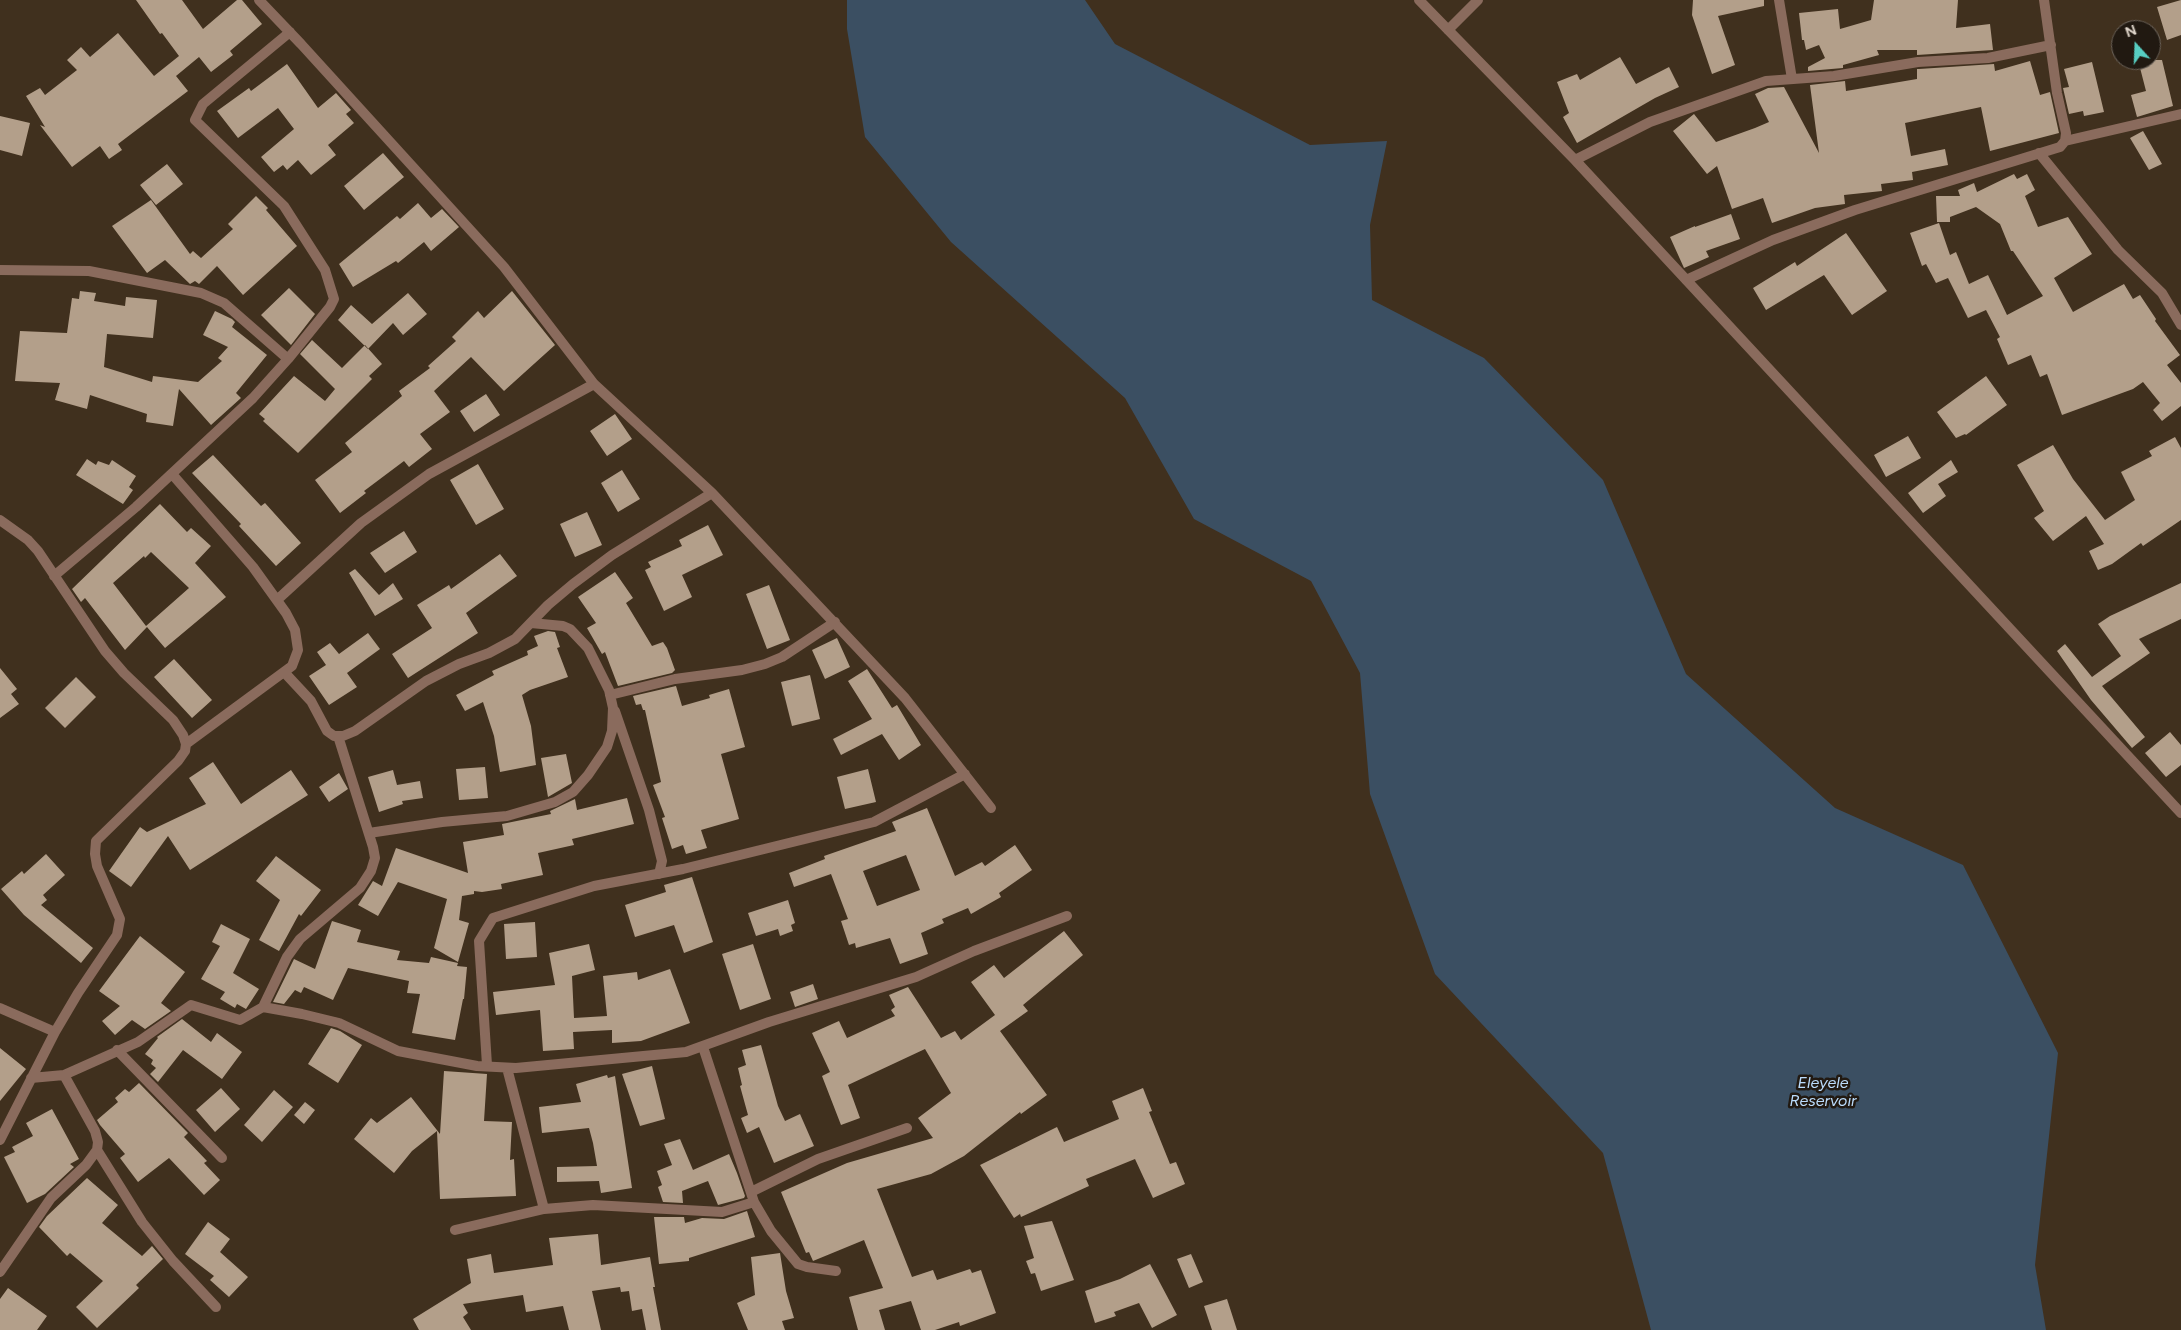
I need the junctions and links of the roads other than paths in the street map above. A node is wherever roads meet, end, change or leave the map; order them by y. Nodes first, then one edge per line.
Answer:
1 (259, 0) edge
2 (1419, 0) edge
3 (1478, 0) edge
4 (1779, 0) edge
5 (2044, 0) edge
6 (1448, 30) junction
7 (290, 32) junction
8 (2051, 45) junction
9 (1792, 79) junction
10 (2181, 114) edge
11 (2065, 141) junction
12 (2040, 153) junction
13 (1575, 160) junction
14 (0, 270) edge
15 (1686, 280) junction
16 (2181, 325) edge
17 (288, 359) junction
18 (594, 384) junction
19 (172, 474) junction
20 (712, 493) junction
21 (0, 520) edge
22 (54, 576) junction
23 (277, 600) junction
24 (835, 622) junction
25 (531, 623) junction
26 (284, 672) junction
27 (610, 695) junction
28 (613, 708) junction
29 (338, 736) junction
30 (186, 744) junction
31 (965, 774) junction
32 (991, 808) dead end
33 (2181, 813) edge
34 (369, 834) junction
35 (659, 874) junction
36 (1067, 916) dead end
37 (264, 1007) junction
38 (0, 1008) edge
39 (55, 1032) junction
40 (703, 1047) junction
41 (116, 1050) junction
42 (487, 1066) junction
43 (508, 1068) junction
44 (64, 1075) junction
45 (31, 1078) junction
46 (907, 1128) dead end
47 (0, 1140) edge
48 (97, 1150) junction
49 (222, 1158) dead end
50 (751, 1192) junction
51 (754, 1202) junction
52 (544, 1209) junction
53 (455, 1230) dead end
54 (836, 1271) dead end
55 (0, 1272) edge
56 (216, 1307) dead end

1 - 7 street
2 - 6 street
3 - 6 street
4 - 9 street
5 - 8 street
6 - 13 street
7 - 17 street
7 - 18 street
8 - 9 street
8 - 11 street
9 - 13 street
10 - 11 street
11 - 12 street
12 - 15 street
12 - 16 street
13 - 15 street
14 - 17 street
15 - 33 street
17 - 19 street
18 - 20 street
18 - 23 street
19 - 22 street
19 - 23 street
20 - 24 street
20 - 25 street
21 - 22 street
22 - 30 street
23 - 26 street
24 - 27 street
24 - 31 street
25 - 27 street
25 - 29 street
26 - 29 street
26 - 30 street
27 - 28 street
28 - 34 street
28 - 35 street
29 - 34 street
30 - 39 street
31 - 32 street
31 - 35 street
34 - 37 street
35 - 42 street
36 - 40 street
37 - 41 street
37 - 42 street
38 - 39 street
39 - 45 street
40 - 43 street
40 - 50 street
41 - 44 street
41 - 49 street
42 - 43 street
43 - 52 street
44 - 45 street
44 - 48 street
45 - 47 street
46 - 50 street
48 - 55 street
48 - 56 street
50 - 51 street
51 - 52 street
51 - 54 street
52 - 53 street

